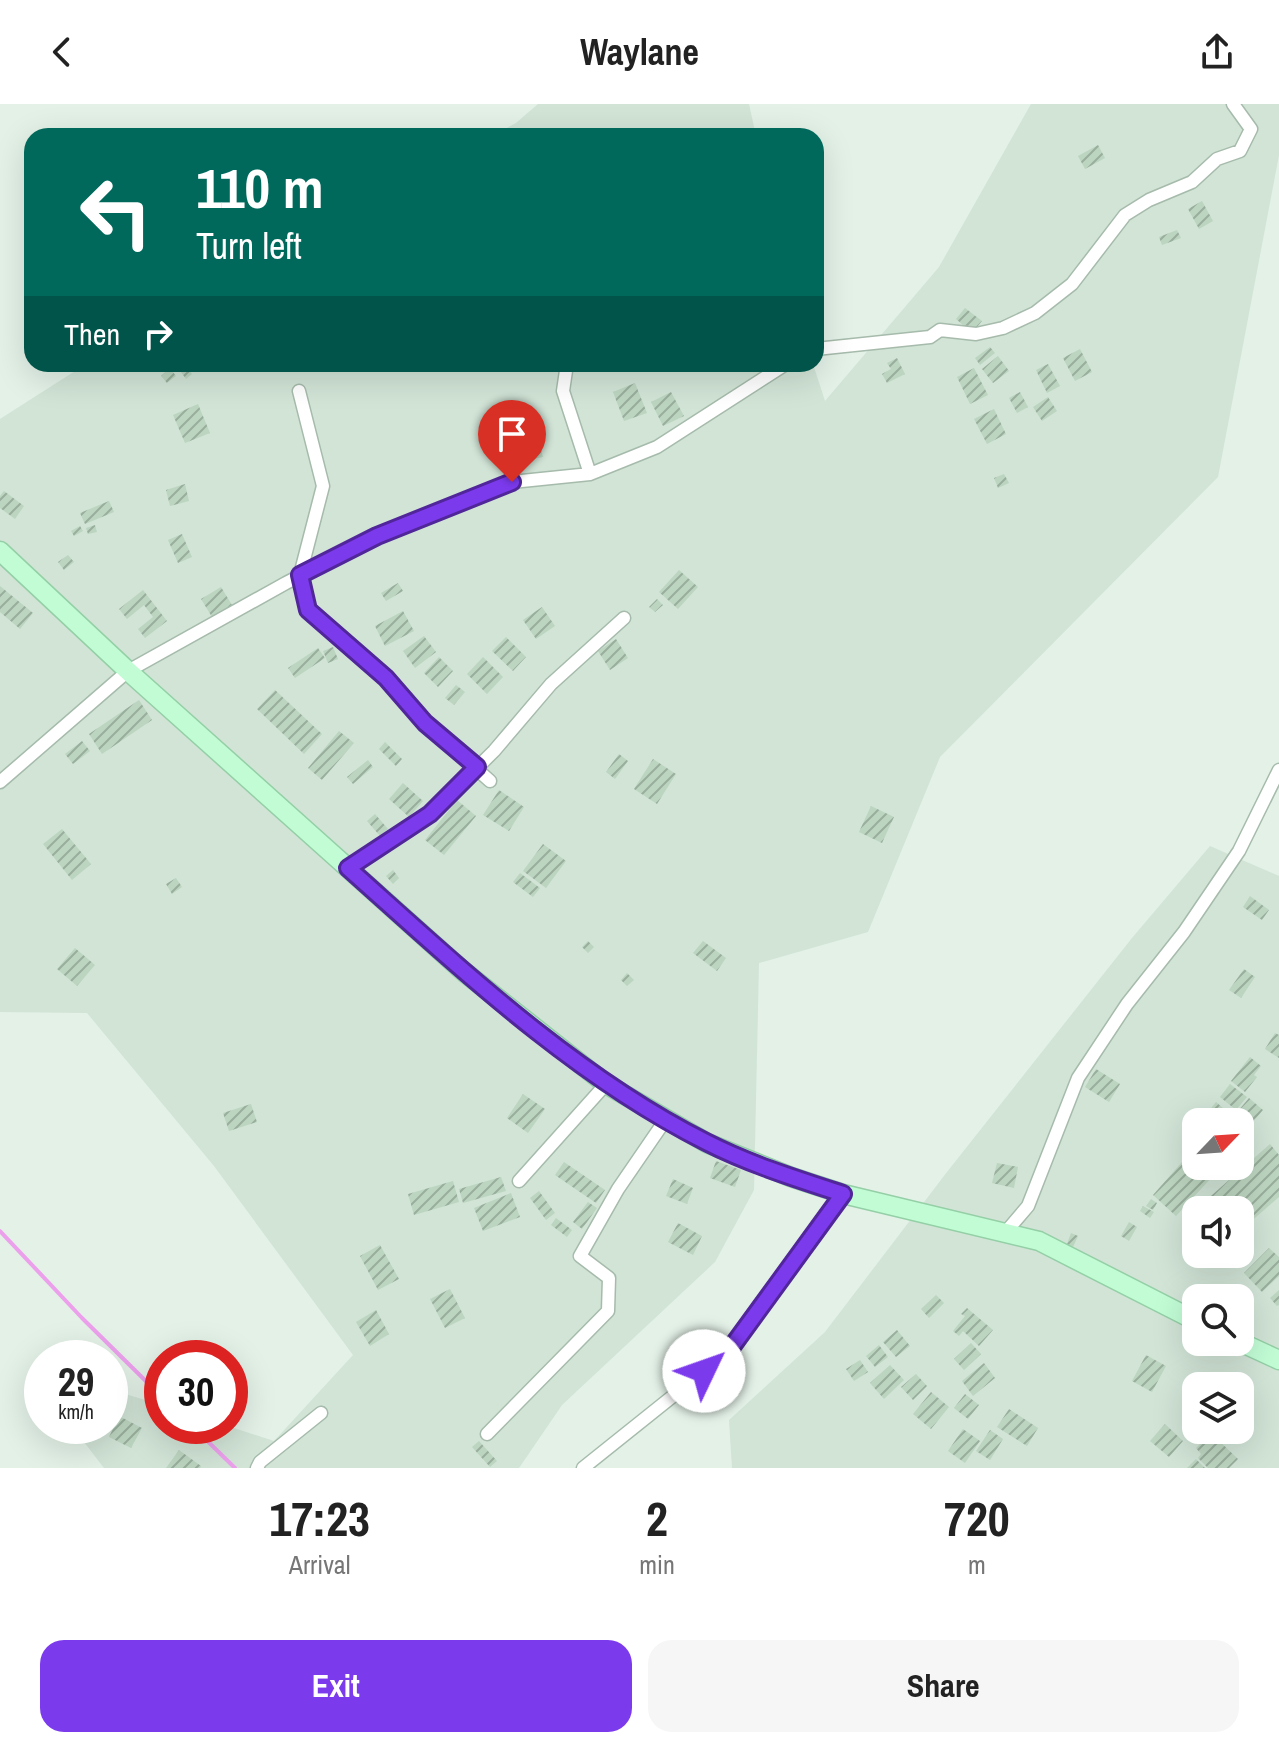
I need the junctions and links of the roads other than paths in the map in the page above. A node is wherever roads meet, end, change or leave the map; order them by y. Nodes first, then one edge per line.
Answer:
1 (1233, 104) edge
2 (824, 348) edge
3 (566, 372) edge
4 (774, 372) edge
5 (299, 391) dead end
6 (590, 474) junction
7 (0, 551) edge
8 (300, 575) junction
9 (624, 618) dead end
10 (128, 671) junction
11 (477, 767) junction
12 (1279, 770) edge
13 (490, 781) dead end
14 (0, 782) edge
15 (348, 868) junction
16 (606, 1084) junction
17 (666, 1119) junction
18 (519, 1181) dead end
19 (843, 1194) junction
20 (1005, 1233) junction
21 (1182, 1314) edge
22 (1254, 1348) edge
23 (1279, 1360) edge
24 (321, 1413) dead end
25 (487, 1434) dead end
26 (257, 1468) edge
27 (583, 1468) edge

1 - 2 street
3 - 6 street
4 - 6 street
5 - 8 street
6 - 8 street
7 - 10 main road
8 - 10 street
8 - 11 street
9 - 11 street
10 - 14 street
10 - 15 main road
11 - 13 street
11 - 15 street
12 - 20 street
15 - 16 main road
16 - 17 main road
16 - 18 street
17 - 19 main road
17 - 25 street
19 - 20 main road
19 - 27 street
20 - 21 main road
22 - 23 main road
24 - 26 street

